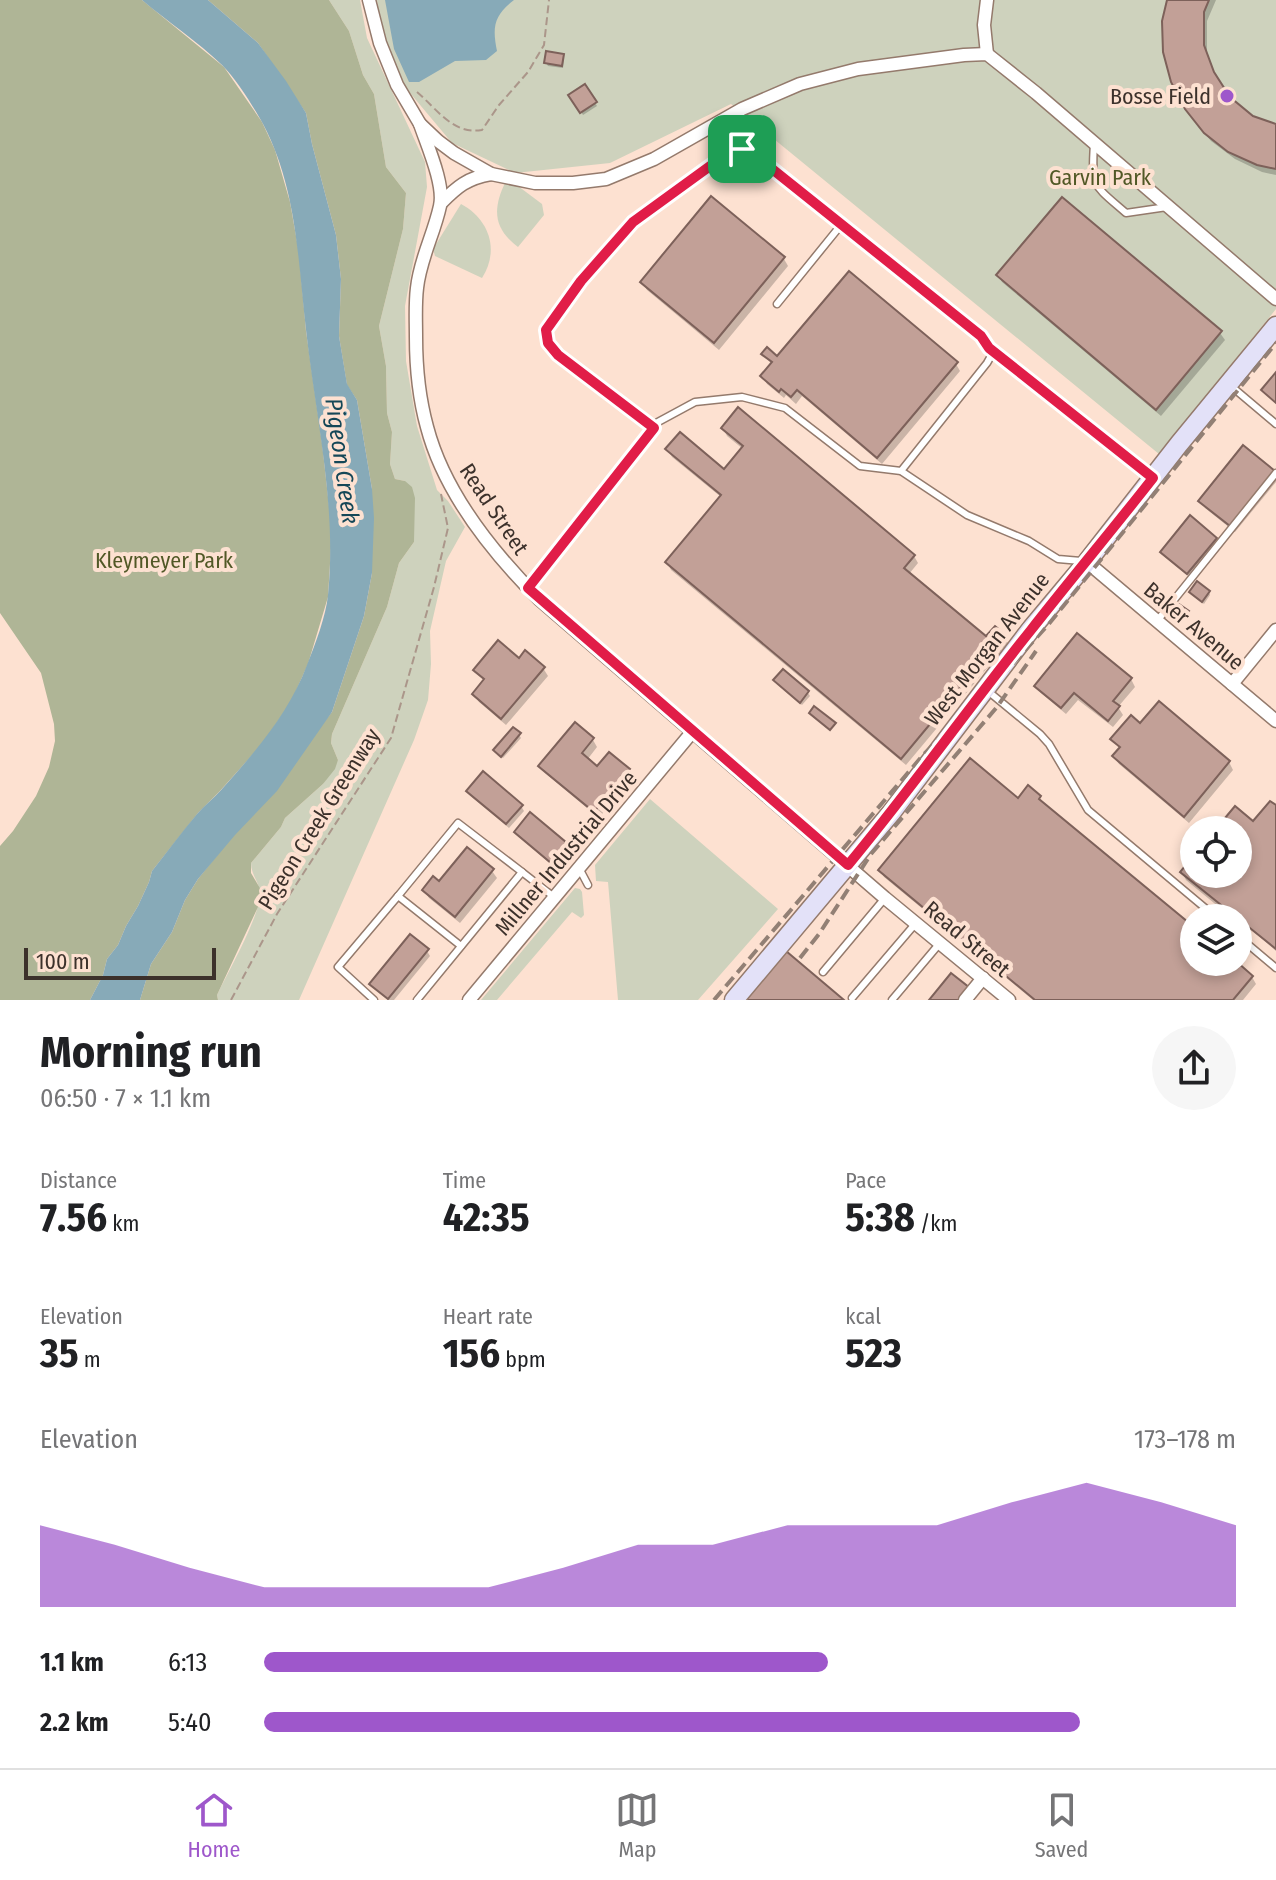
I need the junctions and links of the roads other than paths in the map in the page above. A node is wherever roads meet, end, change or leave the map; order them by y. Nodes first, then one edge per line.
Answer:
1 (369, 0) edge
2 (987, 0) edge
3 (987, 54) junction
4 (420, 124) junction
5 (1094, 144) junction
6 (491, 174) junction
7 (441, 203) junction
8 (1168, 207) junction
9 (841, 225) junction
10 (1276, 299) edge
11 (777, 304) dead end
12 (1276, 326) edge
13 (989, 348) junction
14 (1229, 384) junction
15 (1276, 424) edge
16 (654, 428) junction
17 (901, 471) junction
18 (1276, 473) edge
19 (1153, 478) junction
20 (1087, 562) junction
21 (528, 588) junction
22 (1157, 621) junction
23 (1276, 630) edge
24 (1232, 684) junction
25 (985, 689) junction
26 (1276, 721) edge
27 (693, 731) junction
28 (848, 865) junction
29 (579, 868) junction
30 (522, 872) junction
31 (588, 885) dead end
32 (398, 896) junction
33 (554, 897) junction
34 (885, 898) junction
35 (1200, 904) edge
36 (916, 923) junction
37 (940, 943) junction
38 (461, 946) junction
39 (1252, 948) edge
40 (1276, 968) edge
41 (823, 972) dead end
42 (983, 978) junction
43 (852, 998) edge
44 (374, 1000) edge
45 (417, 1000) edge
46 (469, 1000) edge
47 (734, 1000) edge
48 (892, 1000) edge
49 (965, 1000) edge
50 (1009, 1000) edge

1 - 4 street
2 - 3 street
3 - 5 street
3 - 6 street
4 - 6 street
4 - 7 street, Read Street
5 - 8 street
5 - 8 lane
6 - 7 street
7 - 21 street, Read Street
8 - 10 street
9 - 11 lane
9 - 13 lane
9 - 16 lane
12 - 14 street, West Morgan Avenue
13 - 17 lane
13 - 19 lane
14 - 15 lane
14 - 19 street, West Morgan Avenue
16 - 17 lane
16 - 21 lane
17 - 20 lane
18 - 22 lane
19 - 20 street, West Morgan Avenue
20 - 22 street, Baker Avenue
20 - 25 street, West Morgan Avenue
21 - 27 street, Read Street
22 - 24 street, Baker Avenue
23 - 24 street
24 - 26 street, Baker Avenue
25 - 28 street, West Morgan Avenue
25 - 35 lane
27 - 28 street, Read Street
27 - 29 street, Millner Industrial Drive
28 - 34 street, Read Street
28 - 47 street, West Morgan Avenue
29 - 31 lane
29 - 33 street, Millner Industrial Drive
30 - 32 lane
30 - 33 lane
30 - 38 lane
32 - 38 lane
32 - 44 lane
33 - 46 street, Millner Industrial Drive
34 - 36 street, Read Street
34 - 41 lane
36 - 37 street, Read Street
36 - 43 lane
37 - 42 street, Read Street
37 - 48 lane
38 - 45 lane
39 - 40 lane
42 - 49 street
42 - 50 street, Read Street

